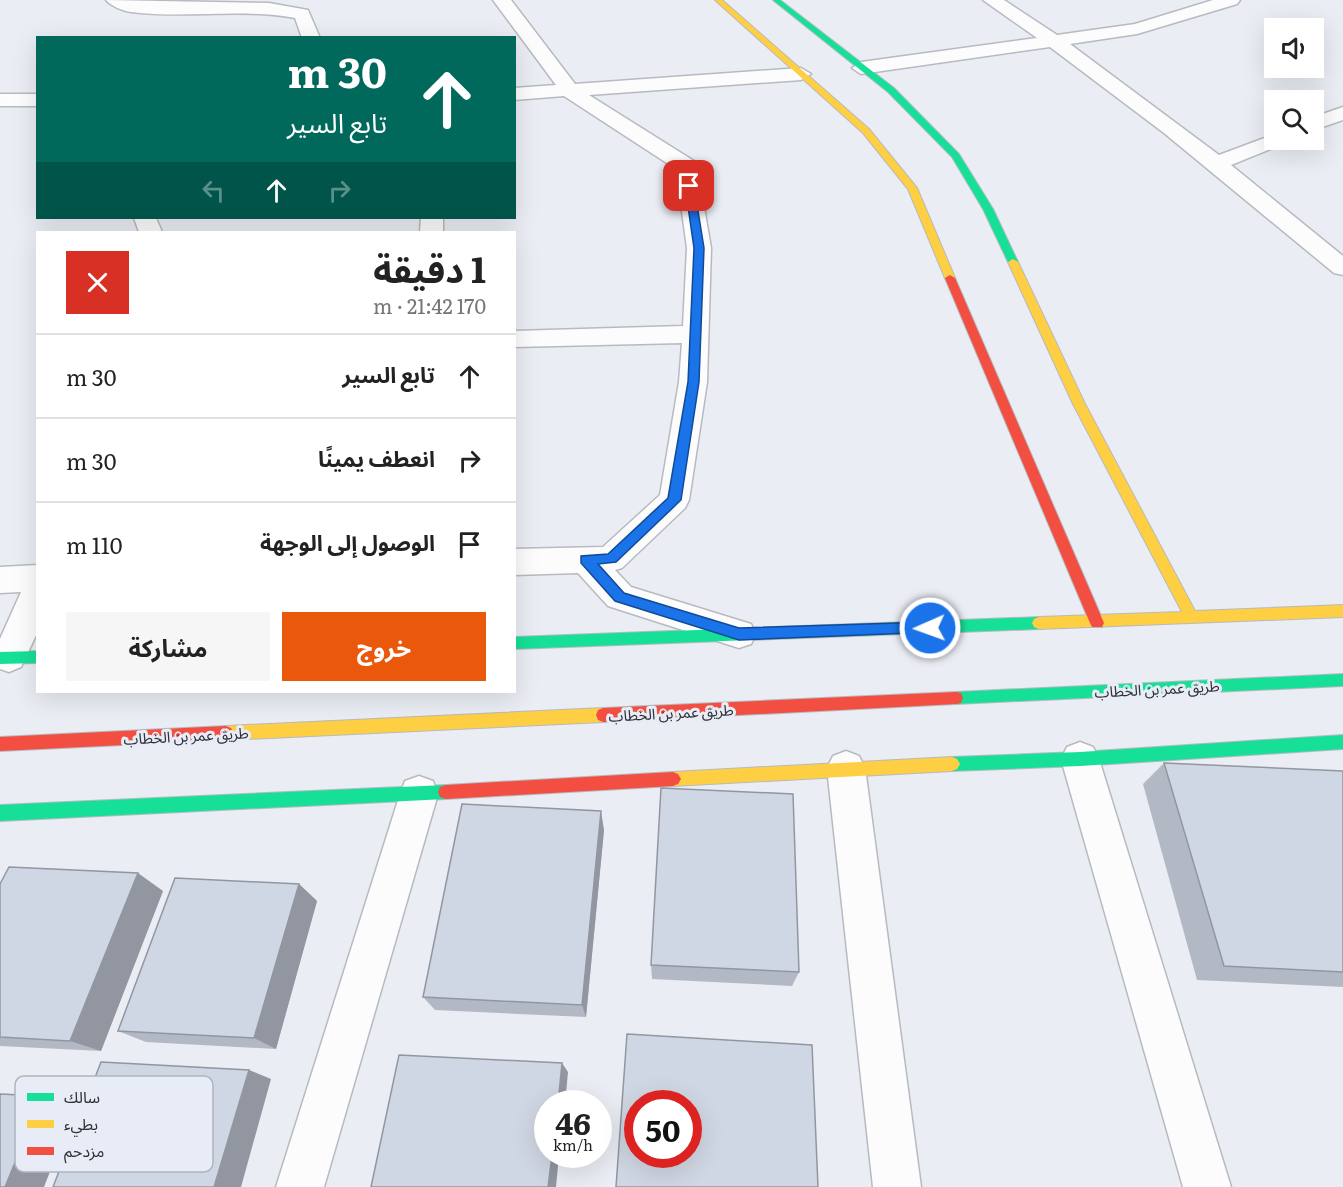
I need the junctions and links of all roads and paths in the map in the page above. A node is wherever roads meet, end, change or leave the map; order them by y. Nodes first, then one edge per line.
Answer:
1 (115, 0) edge
2 (502, 0) edge
3 (718, 0) edge
4 (776, 0) edge
5 (992, 0) edge
6 (1231, 0) edge
7 (310, 36) edge
8 (1056, 40) junction
9 (861, 68) junction
10 (801, 74) junction
11 (572, 92) junction
12 (516, 94) edge
13 (0, 100) edge
14 (36, 100) edge
15 (1343, 112) edge
16 (1324, 120) edge
17 (1264, 145) edge
18 (1216, 164) junction
19 (1343, 268) edge
20 (695, 334) junction
21 (516, 339) edge
22 (586, 560) junction
23 (516, 562) edge
24 (36, 579) edge
25 (0, 580) edge
26 (36, 597) edge
27 (1343, 611) edge
28 (1192, 618) junction
29 (1097, 622) junction
30 (739, 634) junction
31 (516, 644) edge
32 (16, 658) edge
33 (1343, 680) edge
34 (1343, 742) edge
35 (0, 744) edge
36 (1080, 759) junction
37 (846, 768) junction
38 (419, 794) junction
39 (0, 813) edge
40 (300, 1187) edge
41 (897, 1187) edge
42 (1207, 1187) edge

1 - 7 street
2 - 11 street
3 - 10 street
4 - 9 street
5 - 8 street
6 - 8 street
8 - 9 street
8 - 18 street
9 - 28 street
10 - 11 street
10 - 29 street
11 - 12 street
11 - 20 street
13 - 14 street
15 - 16 street
17 - 18 street
18 - 19 street
20 - 21 street
20 - 22 street
22 - 23 street
22 - 30 street
24 - 25 street
26 - 32 street
27 - 28 street
28 - 29 street
29 - 30 street
30 - 31 street
33 - 35 street, طريق عمر بن الخطاب
34 - 36 street
36 - 37 street
36 - 42 street
37 - 38 street
37 - 41 street
38 - 39 street
38 - 40 street

